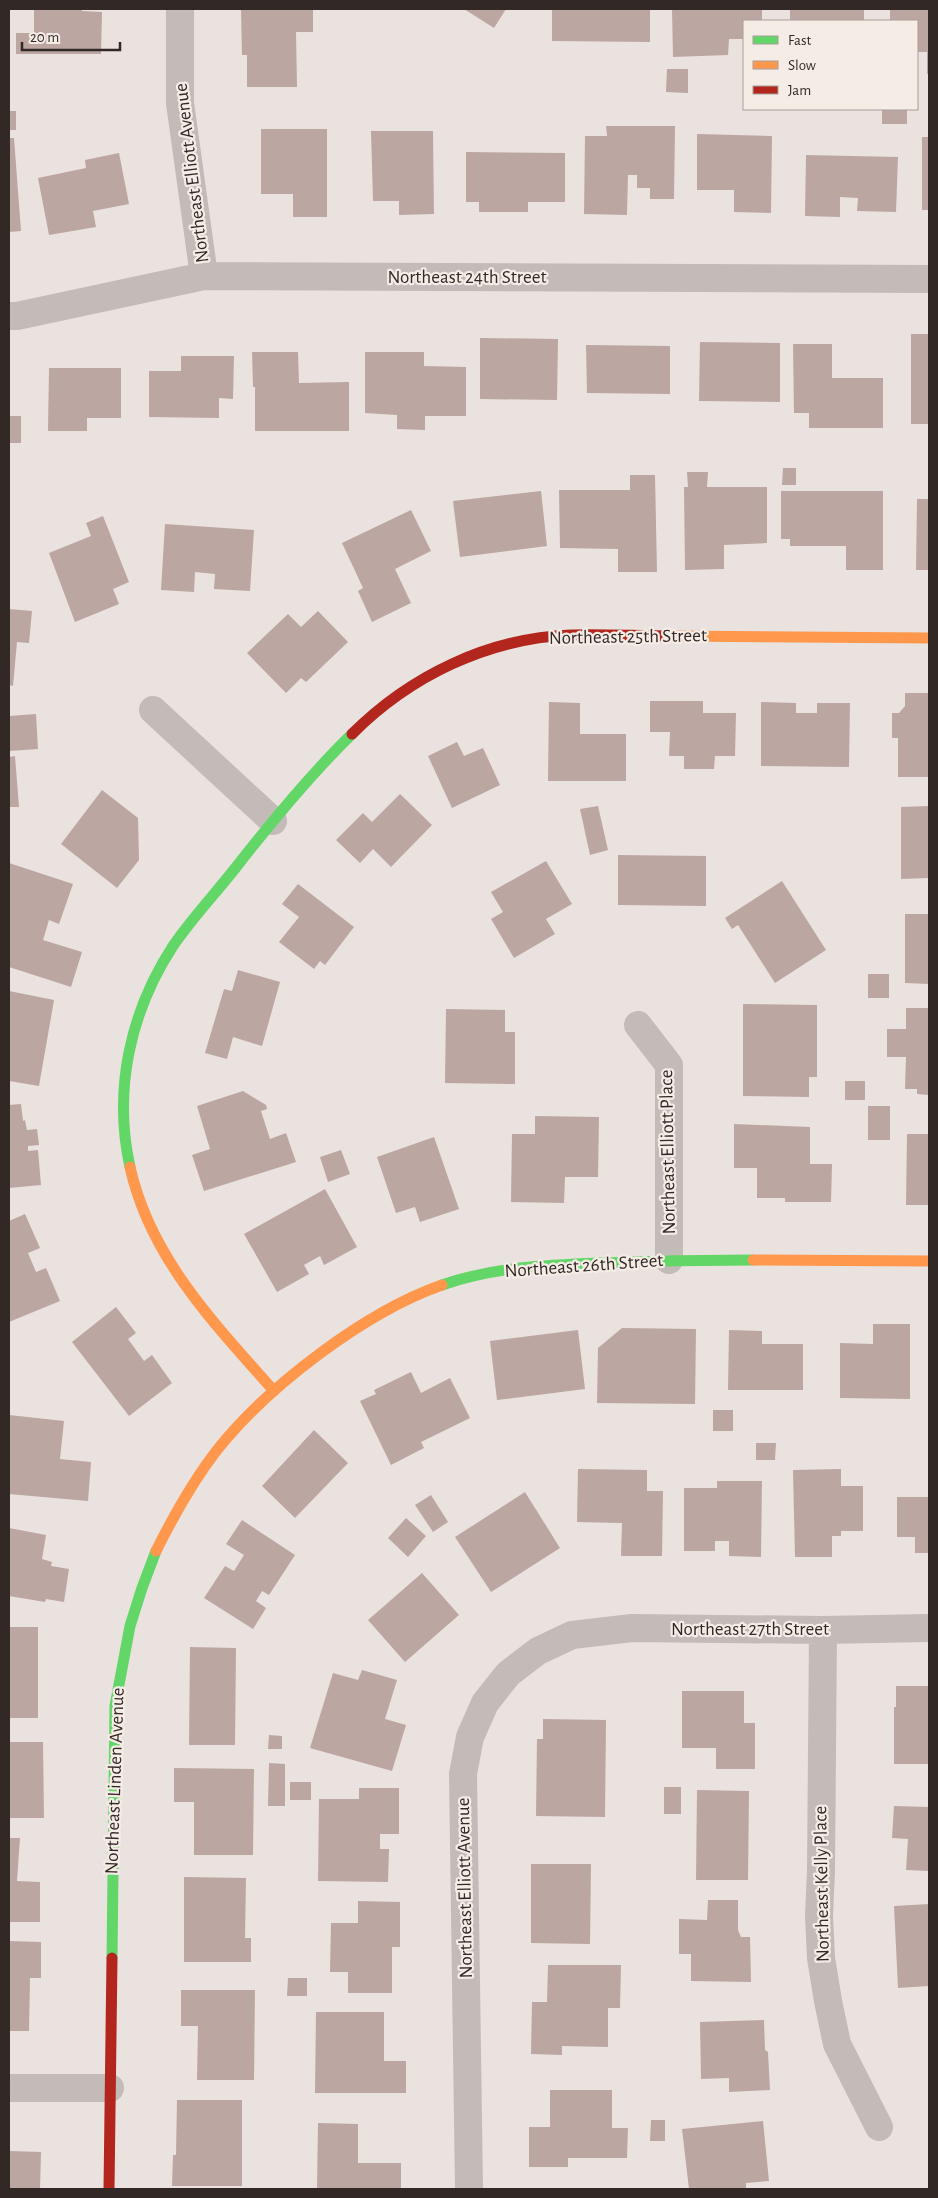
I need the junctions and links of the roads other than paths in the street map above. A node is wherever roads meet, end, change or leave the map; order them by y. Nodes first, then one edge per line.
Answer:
1 (180, 9) edge
2 (204, 276) junction
3 (929, 279) edge
4 (9, 316) edge
5 (929, 638) edge
6 (153, 710) dead end
7 (273, 821) junction
8 (638, 1025) dead end
9 (669, 1260) junction
10 (929, 1261) edge
11 (274, 1392) junction
12 (929, 1628) edge
13 (823, 1630) junction
14 (572, 1635) joint
15 (9, 2088) edge
16 (110, 2088) junction
17 (879, 2127) dead end
18 (110, 2189) edge
19 (469, 2189) edge

1 - 2 street, Northeast Elliott Avenue
2 - 3 street, Northeast 24th Street
2 - 4 street, Northeast 24th Street
5 - 7 street, Northeast 25th Street
6 - 7 street
7 - 11 street
8 - 9 street, Northeast Elliott Place
9 - 10 street, Northeast 26th Street
9 - 11 street, Northeast 26th Street
11 - 16 street, Northeast Linden Avenue
12 - 13 street, Northeast 27th Street
13 - 14 street, Northeast 27th Street
13 - 17 street, Northeast Kelly Place
14 - 19 street, Northeast Elliott Avenue
15 - 16 street
16 - 18 street, Northeast Linden Avenue

